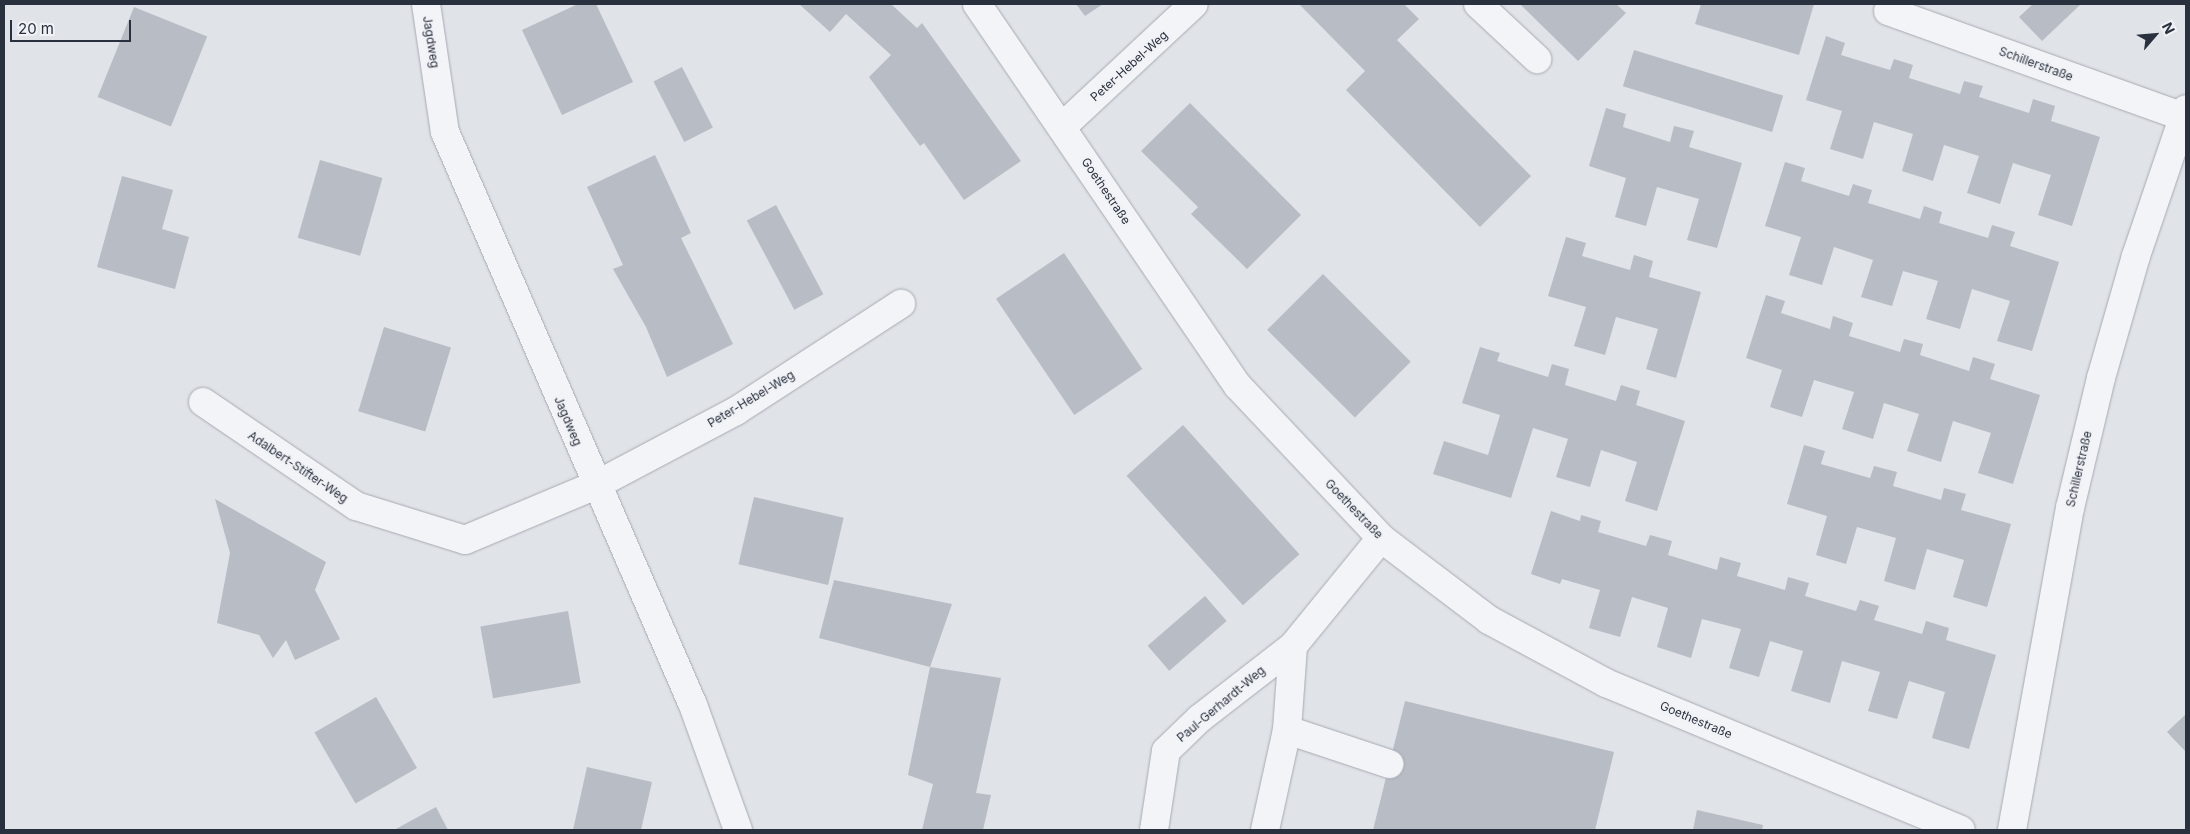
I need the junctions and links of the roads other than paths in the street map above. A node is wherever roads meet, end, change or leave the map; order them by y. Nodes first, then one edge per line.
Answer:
1 (426, 4) edge
2 (977, 4) edge
3 (1194, 4) edge
4 (1478, 4) edge
5 (1888, 11) dead end
6 (1537, 58) dead end
7 (2185, 113) edge
8 (1062, 127) junction
9 (901, 304) dead end
10 (202, 402) dead end
11 (596, 485) junction
12 (1381, 538) junction
13 (1293, 646) junction
14 (1287, 730) junction
15 (1389, 764) dead end
16 (738, 830) edge
17 (1154, 830) edge
18 (1265, 830) edge
19 (1961, 830) edge
20 (2012, 830) edge

1 - 11 street, Jagdweg
2 - 8 street, Goethestraße
3 - 8 street, Peter-Hebel-Weg
4 - 6 street
5 - 7 street, Schillerstraße
7 - 20 street, Schillerstraße
8 - 12 street, Goethestraße
9 - 11 street, Peter-Hebel-Weg
10 - 11 street, Adalbert-Stifter-Weg
11 - 16 street, Jagdweg
12 - 13 street, Paul-Gerhardt-Weg
12 - 19 street, Goethestraße
13 - 14 street
13 - 17 street, Paul-Gerhardt-Weg
14 - 15 street
14 - 18 street

